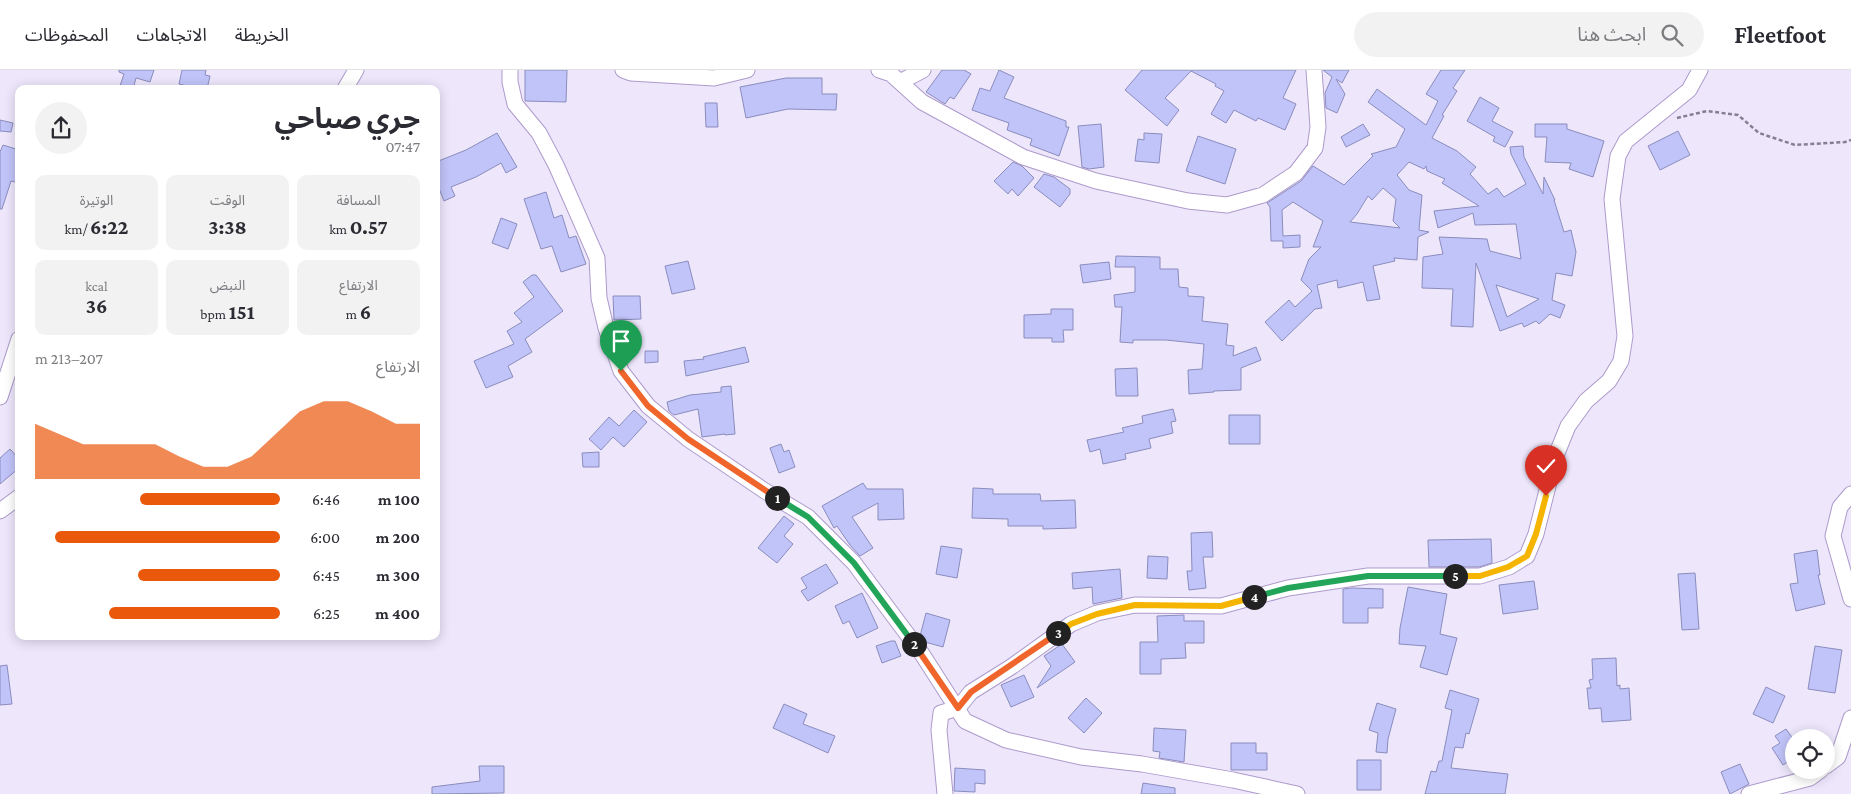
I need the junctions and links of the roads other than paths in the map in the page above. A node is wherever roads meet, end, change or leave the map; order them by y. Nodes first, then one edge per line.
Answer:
1 (356, 70) edge
2 (510, 70) edge
3 (623, 70) edge
4 (747, 70) edge
5 (923, 70) edge
6 (1314, 70) edge
7 (1700, 70) edge
8 (891, 74) edge
9 (347, 85) edge
10 (15, 351) edge
11 (0, 397) edge
12 (1851, 494) edge
13 (15, 500) edge
14 (0, 511) edge
15 (1851, 600) edge
16 (958, 708) junction
17 (1851, 718) edge
18 (1835, 759) edge
19 (1806, 779) edge
20 (945, 794) edge
21 (1297, 794) edge
22 (1749, 794) edge

1 - 9 street
2 - 16 street
3 - 4 street
5 - 8 street
6 - 8 street
7 - 16 street
10 - 11 street
12 - 15 street
13 - 14 street
16 - 20 street
16 - 21 street
17 - 18 street
19 - 22 street

